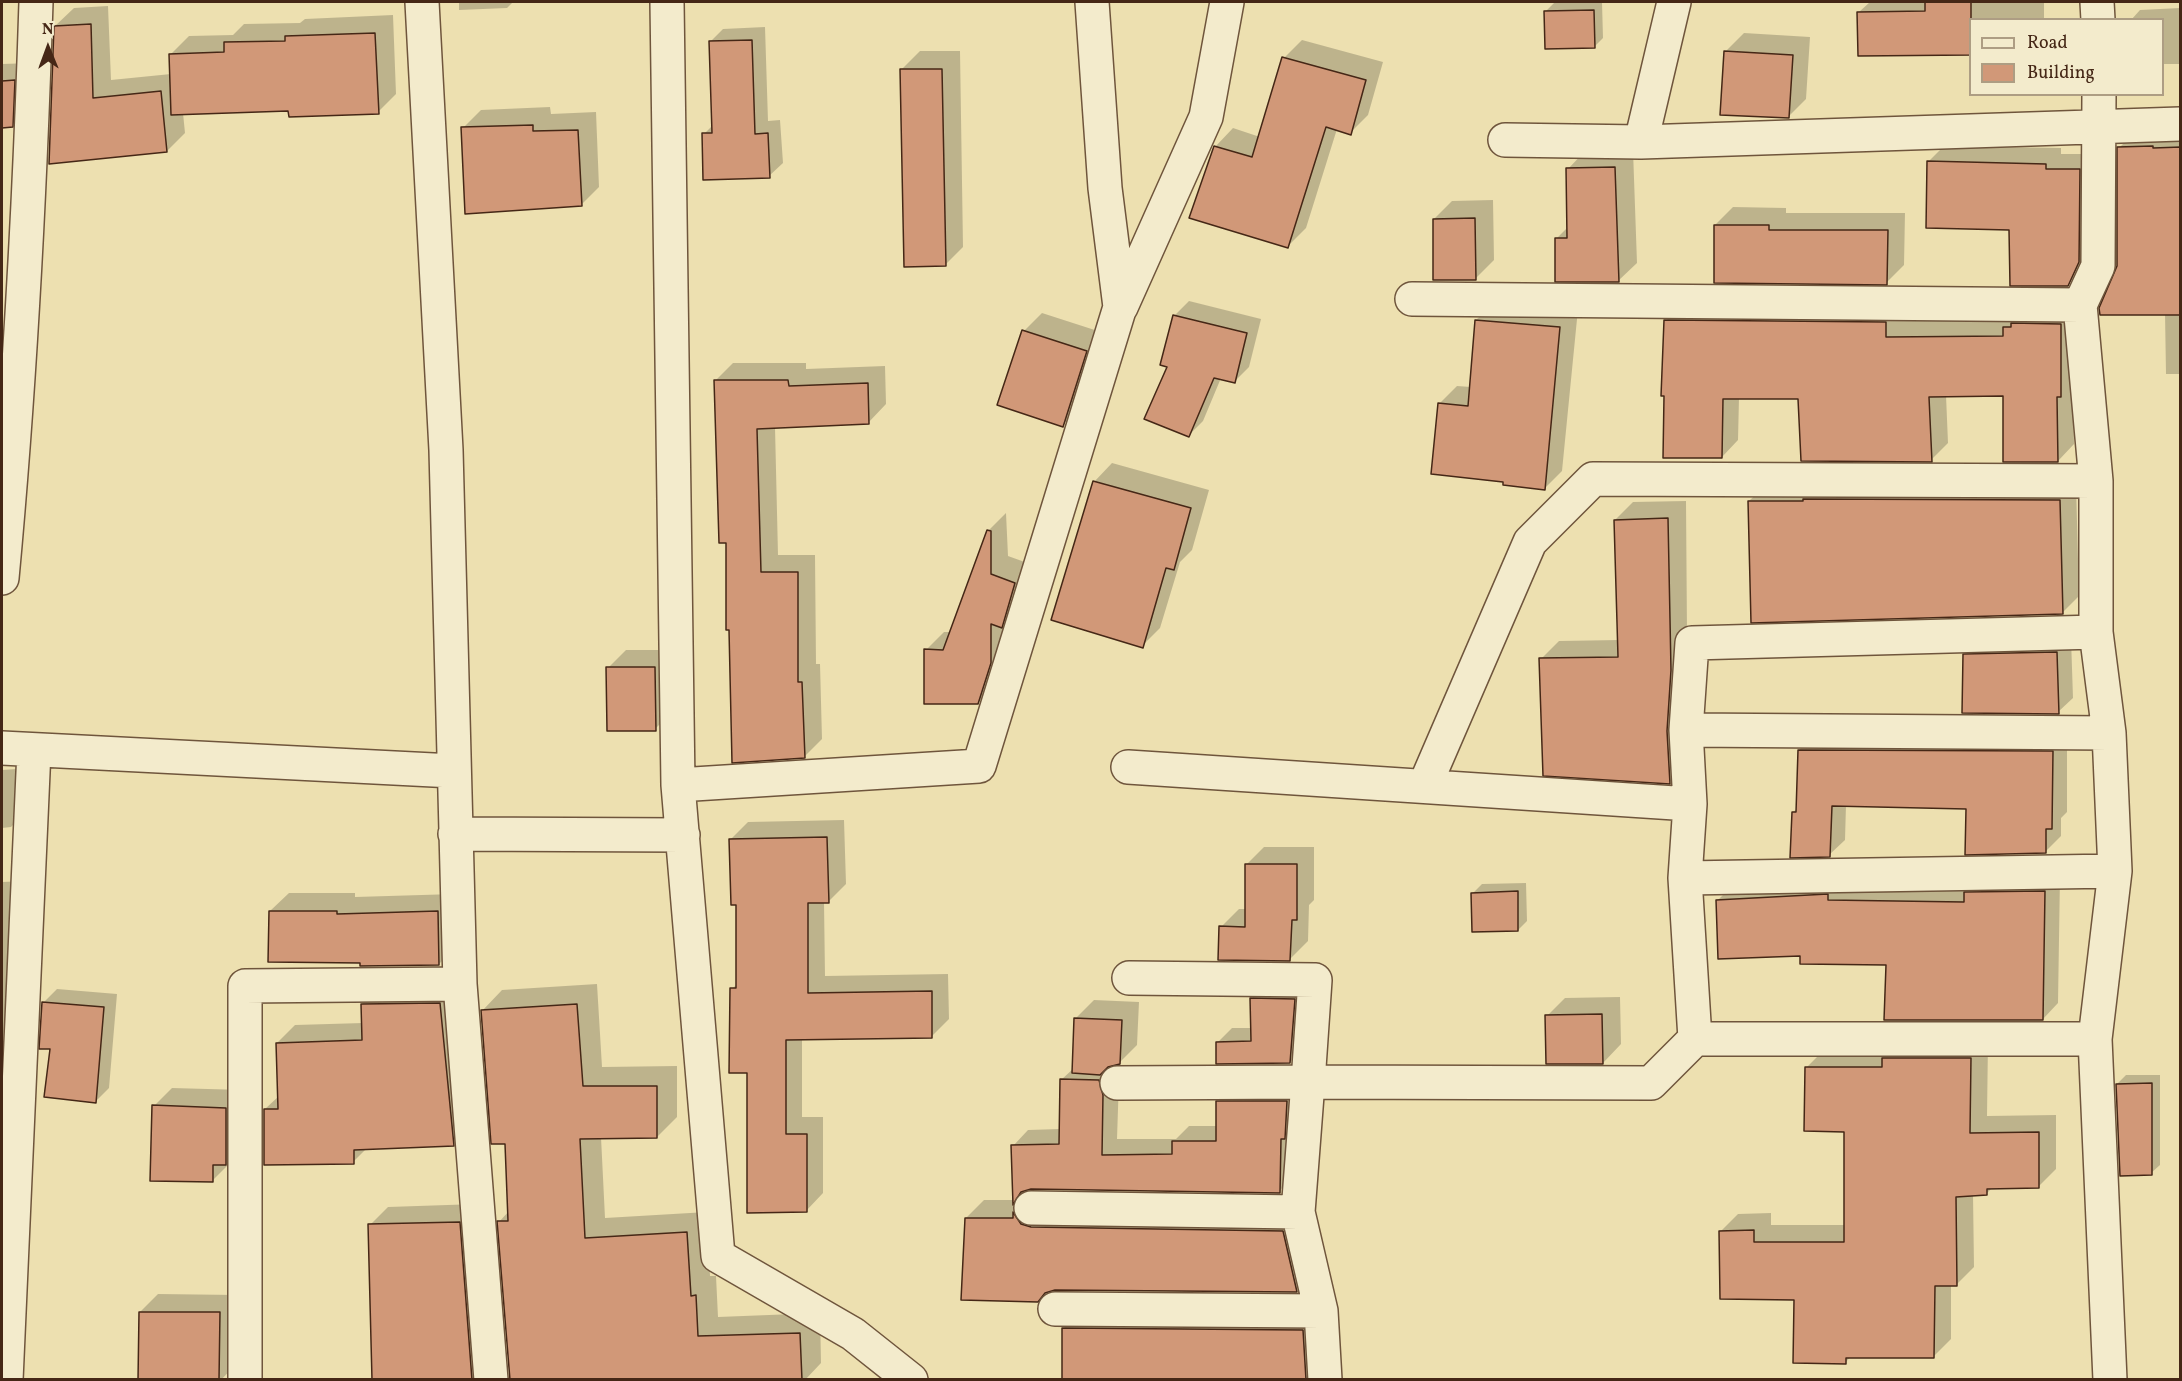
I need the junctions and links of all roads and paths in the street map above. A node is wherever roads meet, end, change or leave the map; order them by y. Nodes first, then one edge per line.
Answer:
1 (36, 2) edge
2 (422, 2) edge
3 (667, 2) edge
4 (1092, 2) edge
5 (1227, 2) edge
6 (1674, 2) edge
7 (2097, 2) edge
8 (2098, 18) edge
9 (2099, 96) edge
10 (2181, 124) edge
11 (2099, 127) junction
12 (1505, 140) dead end
13 (1641, 142) junction
14 (1412, 299) dead end
15 (2080, 305) junction
16 (1120, 307) junction
17 (2096, 482) junction
18 (2, 578) edge
19 (2096, 632) junction
20 (1686, 730) junction
21 (2109, 733) junction
22 (2, 748) edge
23 (34, 750) junction
24 (1128, 767) dead end
25 (453, 771) junction
26 (678, 785) junction
27 (1425, 785) junction
28 (1690, 804) junction
29 (455, 834) junction
30 (682, 835) junction
31 (2115, 871) junction
32 (1685, 878) junction
33 (1129, 978) dead end
34 (460, 984) junction
35 (1695, 1039) junction
36 (2095, 1039) junction
37 (1308, 1082) junction
38 (1117, 1083) dead end
39 (1031, 1208) dead end
40 (1298, 1212) junction
41 (1055, 1309) dead end
42 (1321, 1311) junction
43 (6, 1380) edge
44 (244, 1380) edge
45 (491, 1380) edge
46 (912, 1380) edge
47 (1325, 1380) edge
48 (2110, 1380) edge

1 - 18 street
2 - 25 street
3 - 26 street
4 - 16 street
5 - 16 street
6 - 13 street
7 - 8 street
9 - 11 street
10 - 11 street
11 - 13 street
11 - 15 street
12 - 13 street
14 - 15 street
15 - 17 street
16 - 26 street
17 - 19 street
17 - 27 street
19 - 20 street
19 - 21 street
20 - 21 street
20 - 28 street
21 - 31 street
22 - 23 street
23 - 25 street
23 - 43 street
24 - 27 street
25 - 29 street
26 - 30 street
27 - 28 street
28 - 32 street
29 - 30 street
29 - 34 street
30 - 46 street
31 - 32 street
31 - 36 street
32 - 35 street
33 - 37 street
34 - 44 street
34 - 45 street
35 - 36 street
35 - 37 street
36 - 48 street
37 - 38 street
37 - 40 street
39 - 40 street
40 - 42 street
41 - 42 street
42 - 47 street

